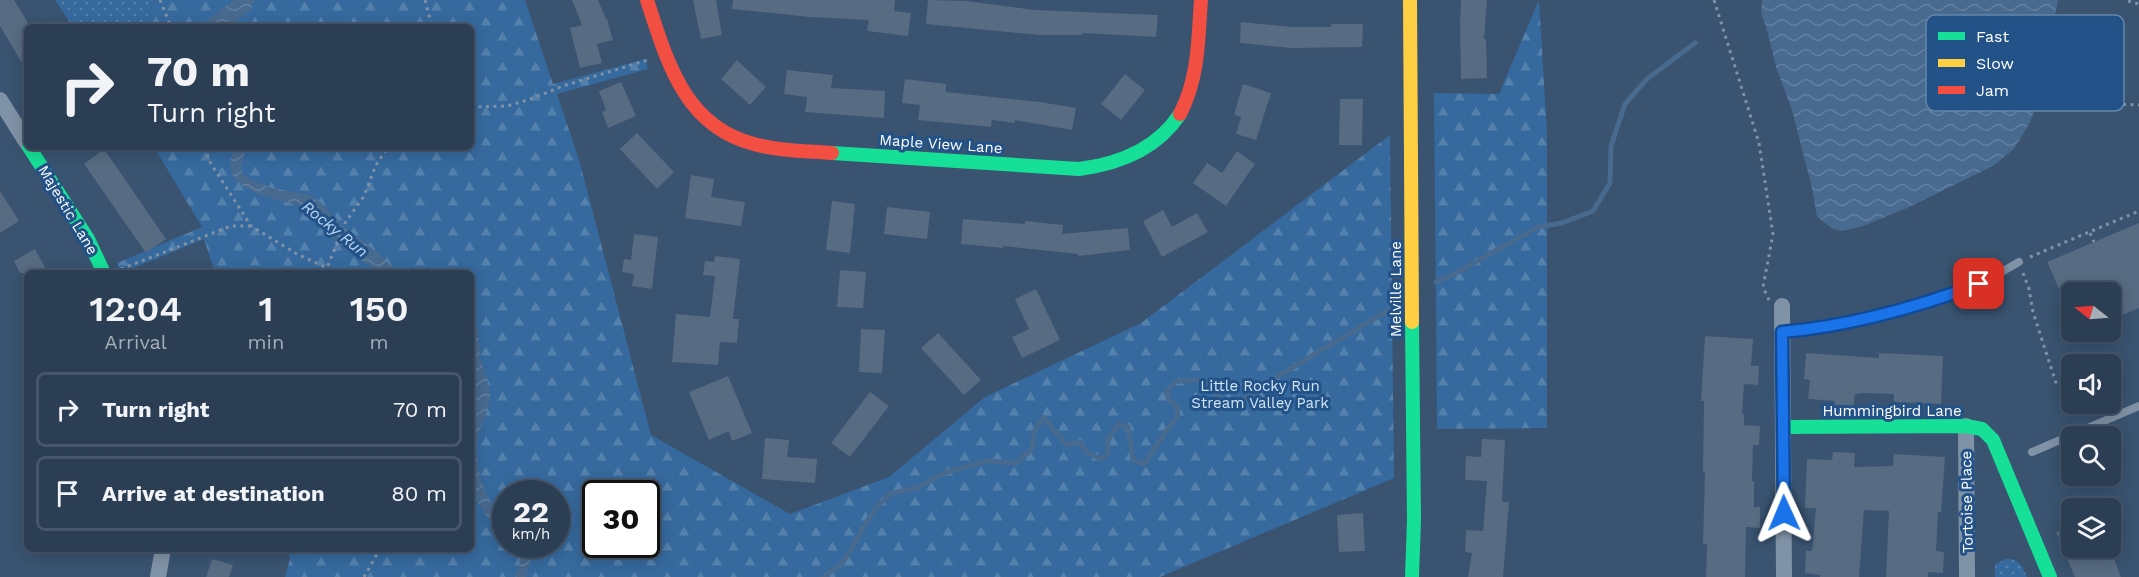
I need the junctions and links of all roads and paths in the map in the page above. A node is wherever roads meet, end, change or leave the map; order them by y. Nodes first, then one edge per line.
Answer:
1 (160, 0) edge
2 (424, 0) edge
3 (647, 0) edge
4 (1201, 0) edge
5 (1410, 0) edge
6 (1714, 0) edge
7 (2128, 1) edge
8 (2139, 4) edge
9 (170, 24) edge
10 (431, 24) edge
11 (666, 55) junction
12 (0, 100) edge
13 (2124, 105) edge
14 (2139, 105) edge
15 (474, 107) edge
16 (24, 138) edge
17 (31, 150) edge
18 (207, 150) edge
19 (386, 150) edge
20 (2139, 210) edge
21 (251, 226) junction
22 (2090, 232) junction
23 (2094, 242) dead end
24 (2019, 262) junction
25 (119, 269) dead end
26 (103, 270) edge
27 (326, 270) edge
28 (328, 270) edge
29 (1782, 306) joint
30 (1782, 332) junction
31 (2057, 386) dead end
32 (2139, 406) edge
33 (1966, 426) junction
34 (1783, 427) junction
35 (2032, 452) dead end
36 (162, 552) edge
37 (378, 552) edge
38 (158, 577) edge
39 (364, 577) edge
40 (1412, 577) edge
41 (1784, 577) edge
42 (1967, 577) edge
43 (2050, 577) edge

1 - 9 path
2 - 10 path
3 - 11 street, Maple View Lane
4 - 11 street, Maple View Lane
5 - 40 street, Melville Lane
6 - 29 path
7 - 8 path
11 - 15 path
12 - 16 street
13 - 14 path
17 - 26 street, Majestic Lane
18 - 21 path
19 - 28 path
20 - 22 path
21 - 25 path
21 - 27 path
22 - 23 path
22 - 24 path
24 - 30 lane
24 - 31 path
29 - 30 street
30 - 34 street
32 - 35 lane
33 - 34 street, Hummingbird Lane
33 - 42 street, Tortoise Place
33 - 43 street, Hummingbird Lane
34 - 41 street
36 - 38 street
37 - 39 path

